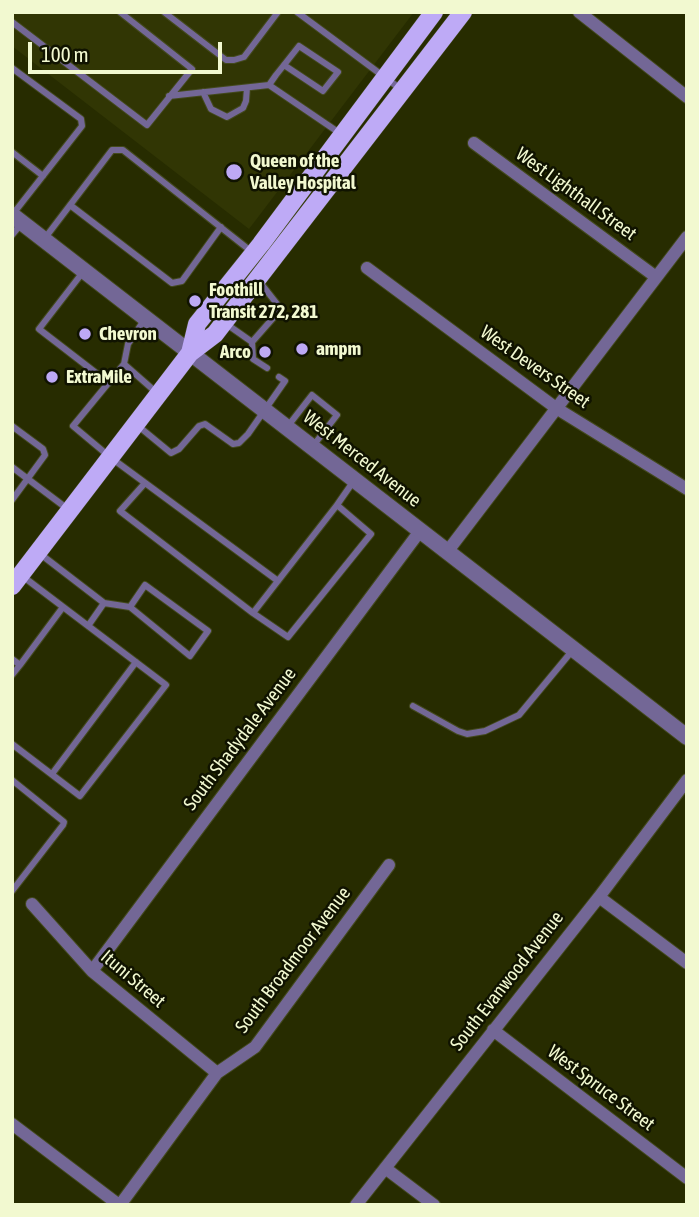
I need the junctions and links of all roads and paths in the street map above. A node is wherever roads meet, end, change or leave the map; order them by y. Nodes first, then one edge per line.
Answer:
1 (120, 12) edge
2 (164, 12) edge
3 (278, 12) edge
4 (297, 12) edge
5 (434, 12) edge
6 (463, 12) edge
7 (579, 12) edge
8 (12, 22) edge
9 (284, 65) junction
10 (12, 68) edge
11 (385, 77) junction
12 (269, 85) junction
13 (247, 88) junction
14 (404, 91) junction
15 (203, 92) junction
16 (169, 96) junction
17 (687, 97) edge
18 (342, 135) junction
19 (474, 143) dead end
20 (12, 152) edge
21 (43, 176) junction
22 (70, 205) junction
23 (15, 222) edge
24 (221, 228) junction
25 (687, 237) edge
26 (44, 239) junction
27 (254, 253) junction
28 (367, 268) dead end
29 (84, 271) junction
30 (656, 277) junction
31 (257, 280) junction
32 (145, 318) junction
33 (225, 323) junction
34 (252, 342) junction
35 (190, 353) junction
36 (124, 365) junction
37 (267, 368) dead end
38 (279, 377) dead end
39 (109, 383) junction
40 (158, 394) junction
41 (556, 408) junction
42 (263, 410) junction
43 (135, 424) junction
44 (12, 426) edge
45 (286, 428) junction
46 (312, 447) junction
47 (110, 457) junction
48 (12, 467) edge
49 (28, 479) junction
50 (354, 480) junction
51 (145, 483) junction
52 (687, 489) edge
53 (12, 500) edge
54 (337, 505) junction
55 (70, 511) junction
56 (420, 531) junction
57 (38, 552) junction
58 (447, 552) junction
59 (16, 580) edge
60 (278, 581) junction
61 (104, 603) junction
62 (63, 607) junction
63 (130, 607) junction
64 (253, 613) junction
65 (88, 626) junction
66 (573, 649) junction
67 (12, 659) edge
68 (136, 662) junction
69 (20, 665) junction
70 (12, 675) edge
71 (413, 706) dead end
72 (687, 737) edge
73 (12, 744) edge
74 (52, 774) junction
75 (12, 780) edge
76 (687, 780) edge
77 (389, 865) dead end
78 (12, 891) edge
79 (599, 897) junction
80 (32, 904) dead end
81 (687, 963) edge
82 (92, 971) junction
83 (493, 1030) junction
84 (217, 1073) junction
85 (12, 1124) edge
86 (386, 1168) junction
87 (687, 1178) edge
88 (119, 1205) edge
89 (356, 1205) edge
90 (434, 1205) edge

1 - 16 lane
2 - 3 lane
4 - 11 lane
5 - 11 main road
6 - 14 main road
7 - 17 street
8 - 16 lane
9 - 9 lane
9 - 12 lane
10 - 21 lane
11 - 14 lane
11 - 18 main road
12 - 13 lane
12 - 18 lane
13 - 15 lane
13 - 15 lane
14 - 31 main road
15 - 16 lane
18 - 27 main road
19 - 30 street, West Lighthall Street
20 - 21 lane
21 - 23 lane
22 - 24 lane
22 - 24 lane
22 - 26 lane
23 - 26 street, West Merced Avenue
24 - 27 lane
25 - 30 street
26 - 29 street, West Merced Avenue
27 - 35 main road
28 - 41 street, West Devers Street
29 - 32 street, West Merced Avenue
29 - 39 lane
30 - 41 street
31 - 33 main road
31 - 34 lane
32 - 35 street, West Merced Avenue
32 - 36 lane
33 - 34 lane
33 - 35 main road
34 - 37 lane
35 - 40 main road
35 - 42 street, West Merced Avenue
36 - 39 lane
36 - 40 lane
38 - 42 lane
39 - 47 lane
40 - 43 main road
41 - 52 street, West Devers Street
41 - 58 street
42 - 43 lane
42 - 45 street, West Merced Avenue
43 - 47 main road
44 - 49 lane
45 - 46 street, West Merced Avenue
45 - 46 lane
46 - 50 street, West Merced Avenue
47 - 51 lane
47 - 55 main road
48 - 49 lane
49 - 53 lane
49 - 55 lane
50 - 54 lane
50 - 56 street, West Merced Avenue
51 - 60 lane
51 - 64 lane
54 - 60 lane
54 - 64 lane
55 - 57 main road
56 - 58 street, West Merced Avenue
56 - 82 street, South Shadydale Avenue
57 - 59 main road
57 - 61 lane
58 - 66 street, West Merced Avenue
59 - 62 lane
60 - 64 lane
61 - 63 lane
61 - 65 lane
62 - 65 lane
62 - 69 lane
63 - 63 lane
65 - 68 lane
66 - 71 lane
66 - 72 street, West Merced Avenue
67 - 69 lane
68 - 74 lane
68 - 74 lane
69 - 70 lane
73 - 74 lane
75 - 78 lane
76 - 79 street, South Evanwood Avenue
77 - 84 street, South Broadmoor Avenue
79 - 81 street
79 - 83 street, South Evanwood Avenue
80 - 82 street, Ituni Street
82 - 84 street, Ituni Street
83 - 86 street, South Evanwood Avenue
83 - 87 street, West Spruce Street
84 - 88 street, South Broadmoor Avenue
85 - 88 street
86 - 89 street, South Evanwood Avenue
86 - 90 street

